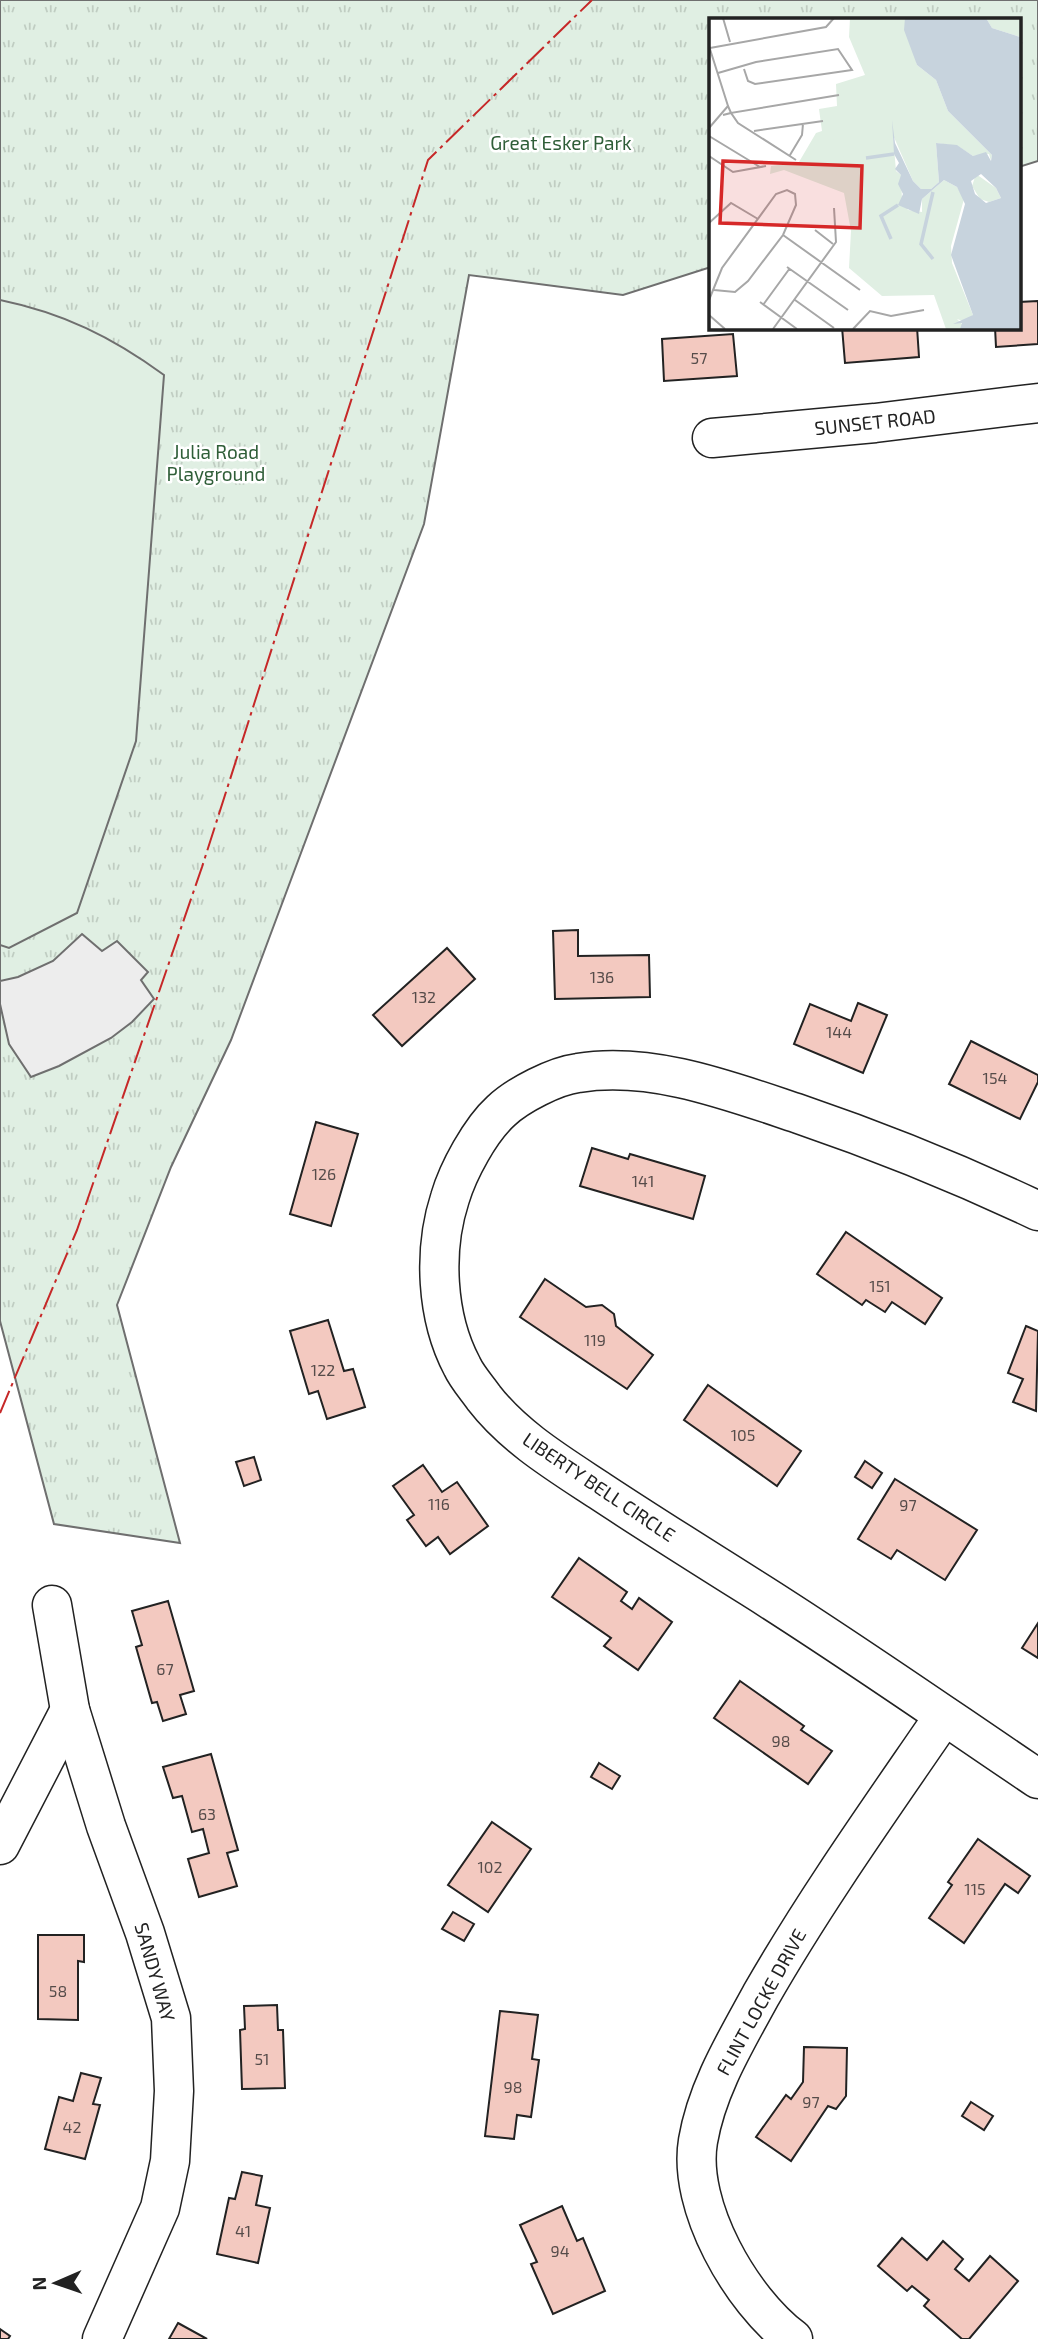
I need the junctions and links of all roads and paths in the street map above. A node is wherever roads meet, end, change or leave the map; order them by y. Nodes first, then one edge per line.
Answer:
1 (1038, 402) edge
2 (712, 438) dead end
3 (1038, 1212) edge
4 (52, 1605) dead end
5 (70, 1710) junction
6 (944, 1716) junction
7 (1038, 1779) edge
8 (0, 1845) edge
9 (102, 2339) edge
10 (793, 2339) edge

1 - 2 street, SUNSET ROAD
3 - 6 street, LIBERTY BELL CIRCLE
4 - 5 street, SANDY WAY
5 - 8 street
5 - 9 street, SANDY WAY
6 - 7 street, LIBERTY BELL CIRCLE
6 - 10 street, FLINT LOCKE DRIVE

